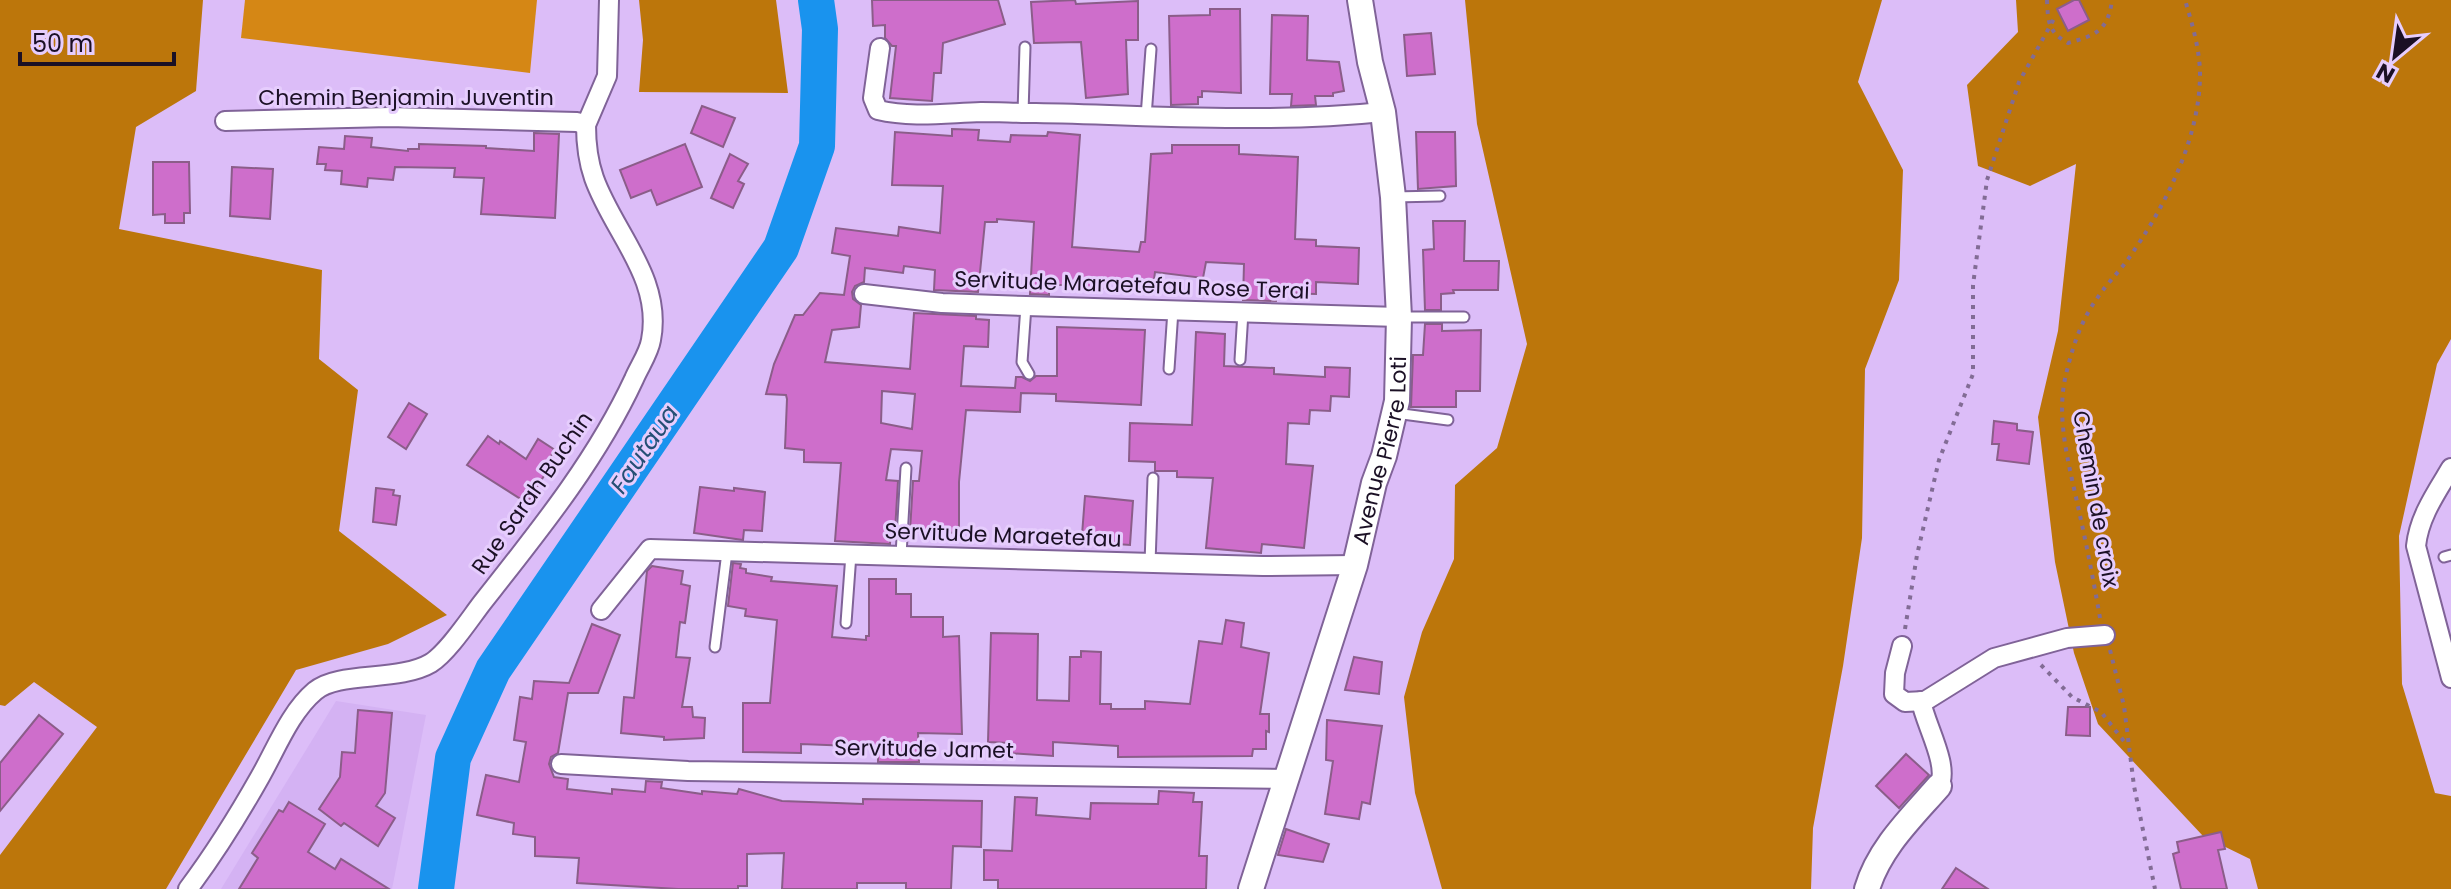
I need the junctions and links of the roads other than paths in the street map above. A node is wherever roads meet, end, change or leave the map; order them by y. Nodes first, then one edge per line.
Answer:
1 (609, 0) edge
2 (1365, 6) edge
3 (1025, 47) dead end
4 (880, 48) dead end
5 (1151, 49) dead end
6 (1383, 112) junction
7 (1023, 113) junction
8 (1146, 117) junction
9 (225, 121) dead end
10 (586, 125) junction
11 (1440, 196) dead end
12 (1393, 197) junction
13 (864, 294) dead end
14 (1026, 306) junction
15 (1173, 310) junction
16 (1243, 312) junction
17 (1399, 317) junction
18 (1464, 317) dead end
19 (1240, 360) dead end
20 (1169, 369) dead end
21 (1029, 374) dead end
22 (1395, 413) junction
23 (1448, 420) dead end
24 (906, 468) dead end
25 (2451, 468) edge
26 (1153, 478) dead end
27 (727, 552) junction
28 (851, 554) junction
29 (901, 555) junction
30 (1150, 563) junction
31 (1355, 565) junction
32 (601, 610) dead end
33 (846, 623) dead end
34 (2105, 635) road end
35 (1902, 646) road end
36 (715, 647) dead end
37 (2451, 678) edge
38 (1921, 701) junction
39 (561, 764) dead end
40 (1287, 779) junction
41 (1939, 786) joint
42 (188, 889) edge
43 (1251, 889) edge
44 (1867, 889) edge

1 - 10 street
2 - 6 main road, Avenue Pierre Loti
3 - 7 lane
4 - 7 street
5 - 8 lane
6 - 8 street
6 - 12 main road, Avenue Pierre Loti
7 - 8 street
9 - 10 street, Chemin Benjamin Juventin
10 - 42 street, Rue Sarah Buchin
11 - 12 lane
12 - 17 main road, Avenue Pierre Loti
13 - 14 street, Servitude Maraetefau Rose Terai
14 - 15 street, Servitude Maraetefau Rose Terai
14 - 21 lane
15 - 16 street, Servitude Maraetefau Rose Terai
15 - 20 lane
16 - 17 street, Servitude Maraetefau Rose Terai
16 - 19 lane
17 - 18 lane
17 - 22 main road, Avenue Pierre Loti
22 - 23 lane
22 - 31 main road, Avenue Pierre Loti
24 - 29 lane
25 - 37 street
26 - 30 lane
27 - 28 street, Servitude Maraetefau
27 - 32 street, Servitude Maraetefau
27 - 36 lane
28 - 29 street, Servitude Maraetefau
28 - 33 lane
29 - 30 street, Servitude Maraetefau
30 - 31 street, Servitude Maraetefau
31 - 40 main road, Avenue Pierre Loti
34 - 38 street
35 - 38 street
38 - 41 street
39 - 40 street, Servitude Jamet
40 - 43 main road, Avenue Pierre Loti
41 - 44 main road

